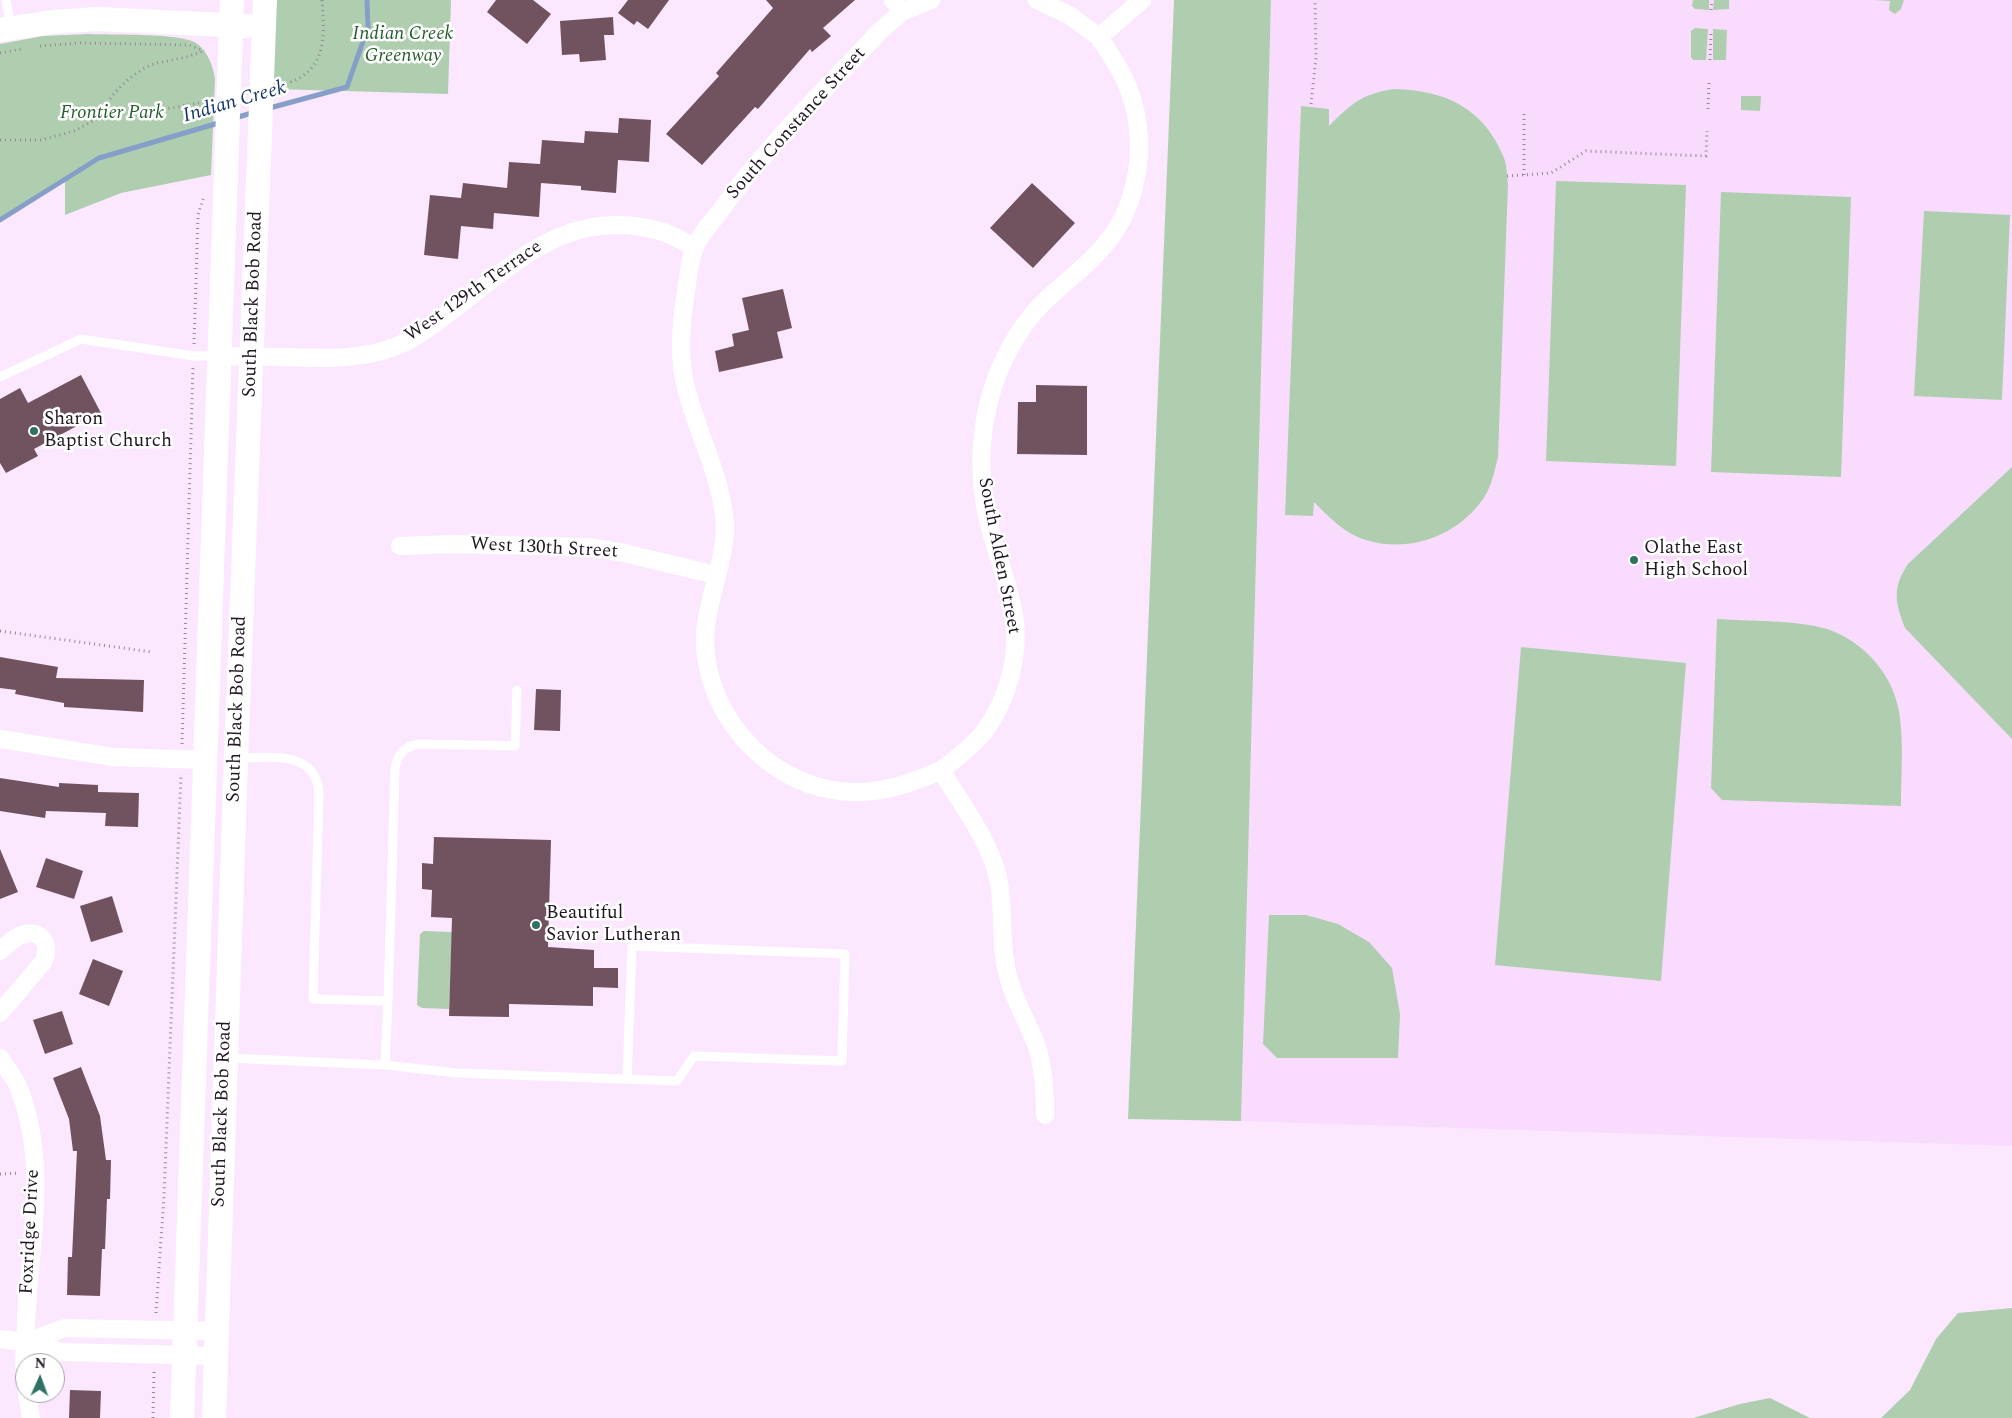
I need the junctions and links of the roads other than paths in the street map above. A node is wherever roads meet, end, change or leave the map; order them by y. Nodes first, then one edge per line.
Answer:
1 (6, 0) edge
2 (232, 0) edge
3 (265, 0) edge
4 (931, 0) edge
5 (1037, 0) edge
6 (1142, 0) edge
7 (897, 6) edge
8 (231, 25) junction
9 (264, 27) junction
10 (6, 29) edge
11 (1099, 38) junction
12 (694, 247) junction
13 (220, 356) junction
14 (252, 357) junction
15 (0, 377) edge
16 (400, 546) dead end
17 (716, 575) junction
18 (517, 690) dead end
19 (0, 739) edge
20 (236, 758) junction
21 (206, 760) junction
22 (941, 770) junction
23 (0, 951) edge
24 (388, 1001) junction
25 (0, 1013) edge
26 (0, 1058) edge
27 (225, 1058) junction
28 (385, 1065) junction
29 (627, 1079) junction
30 (1045, 1115) dead end
31 (186, 1331) junction
32 (217, 1331) junction
33 (0, 1339) edge
34 (26, 1342) junction
35 (26, 1353) edge
36 (185, 1356) junction
37 (216, 1356) junction
38 (29, 1403) edge
39 (31, 1418) edge
40 (182, 1418) edge
41 (214, 1418) edge

1 - 10 lane
2 - 8 main road, South Black Bob Road
3 - 9 main road, South Black Bob Road
4 - 7 street, South Constance Street
5 - 11 street
6 - 11 street
7 - 12 street, South Constance Street
8 - 9 main road
8 - 10 main road
8 - 13 main road, South Black Bob Road
9 - 14 main road, South Black Bob Road
11 - 22 street, South Alden Street
12 - 14 street, West 129th Terrace
12 - 17 street, South Constance Street
13 - 14 street, West 129th Terrace
13 - 15 lane
13 - 21 main road, South Black Bob Road
14 - 20 main road, South Black Bob Road
16 - 17 street, West 130th Street
17 - 22 street, South Constance Street
18 - 24 lane
19 - 21 street
20 - 24 lane
20 - 27 main road, South Black Bob Road
21 - 31 main road, South Black Bob Road
22 - 30 street
23 - 25 street
24 - 28 lane
26 - 34 street, Foxridge Drive
27 - 28 lane
27 - 32 main road, South Black Bob Road
28 - 29 lane
29 - 29 lane
31 - 32 street
31 - 34 street
31 - 36 main road, South Black Bob Road
32 - 37 main road, South Black Bob Road
33 - 34 street
34 - 35 street, Foxridge Drive
34 - 36 street
36 - 37 street
36 - 40 main road, South Black Bob Road
37 - 41 main road, South Black Bob Road
38 - 39 street

